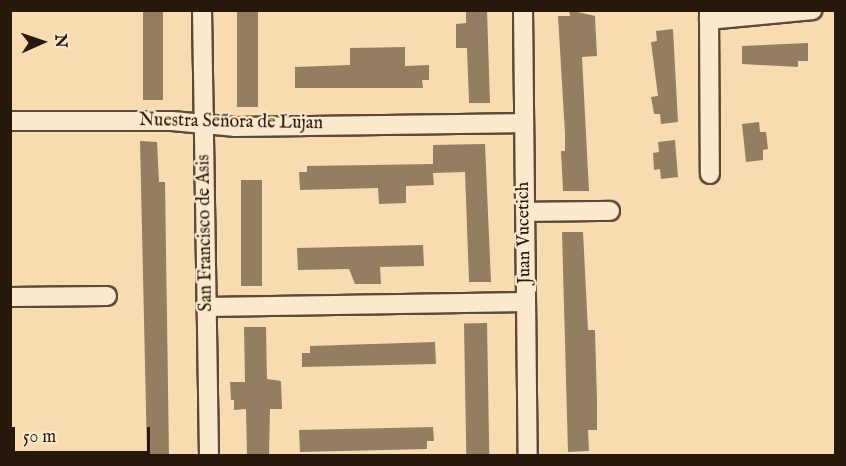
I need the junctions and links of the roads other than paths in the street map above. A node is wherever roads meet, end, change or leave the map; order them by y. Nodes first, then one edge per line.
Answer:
1 (202, 10) edge
2 (523, 10) edge
3 (813, 10) edge
4 (709, 15) edge
5 (10, 121) edge
6 (524, 123) junction
7 (204, 124) junction
8 (710, 174) dead end
9 (610, 211) dead end
10 (525, 212) junction
11 (108, 296) dead end
12 (10, 297) edge
13 (526, 302) junction
14 (207, 307) junction
15 (209, 456) edge
16 (528, 456) edge

1 - 7 street, San Francisco de Asis
2 - 6 street, Juan Vucetich
3 - 4 street
4 - 8 street
5 - 7 street, Nuestra Señora de Lujan
6 - 7 street, Nuestra Señora de Lujan
6 - 10 street, Juan Vucetich
7 - 14 street, San Francisco de Asis
9 - 10 street
10 - 13 street, Juan Vucetich
11 - 12 street
13 - 14 street
13 - 16 street, Juan Vucetich
14 - 15 street, San Francisco de Asis

